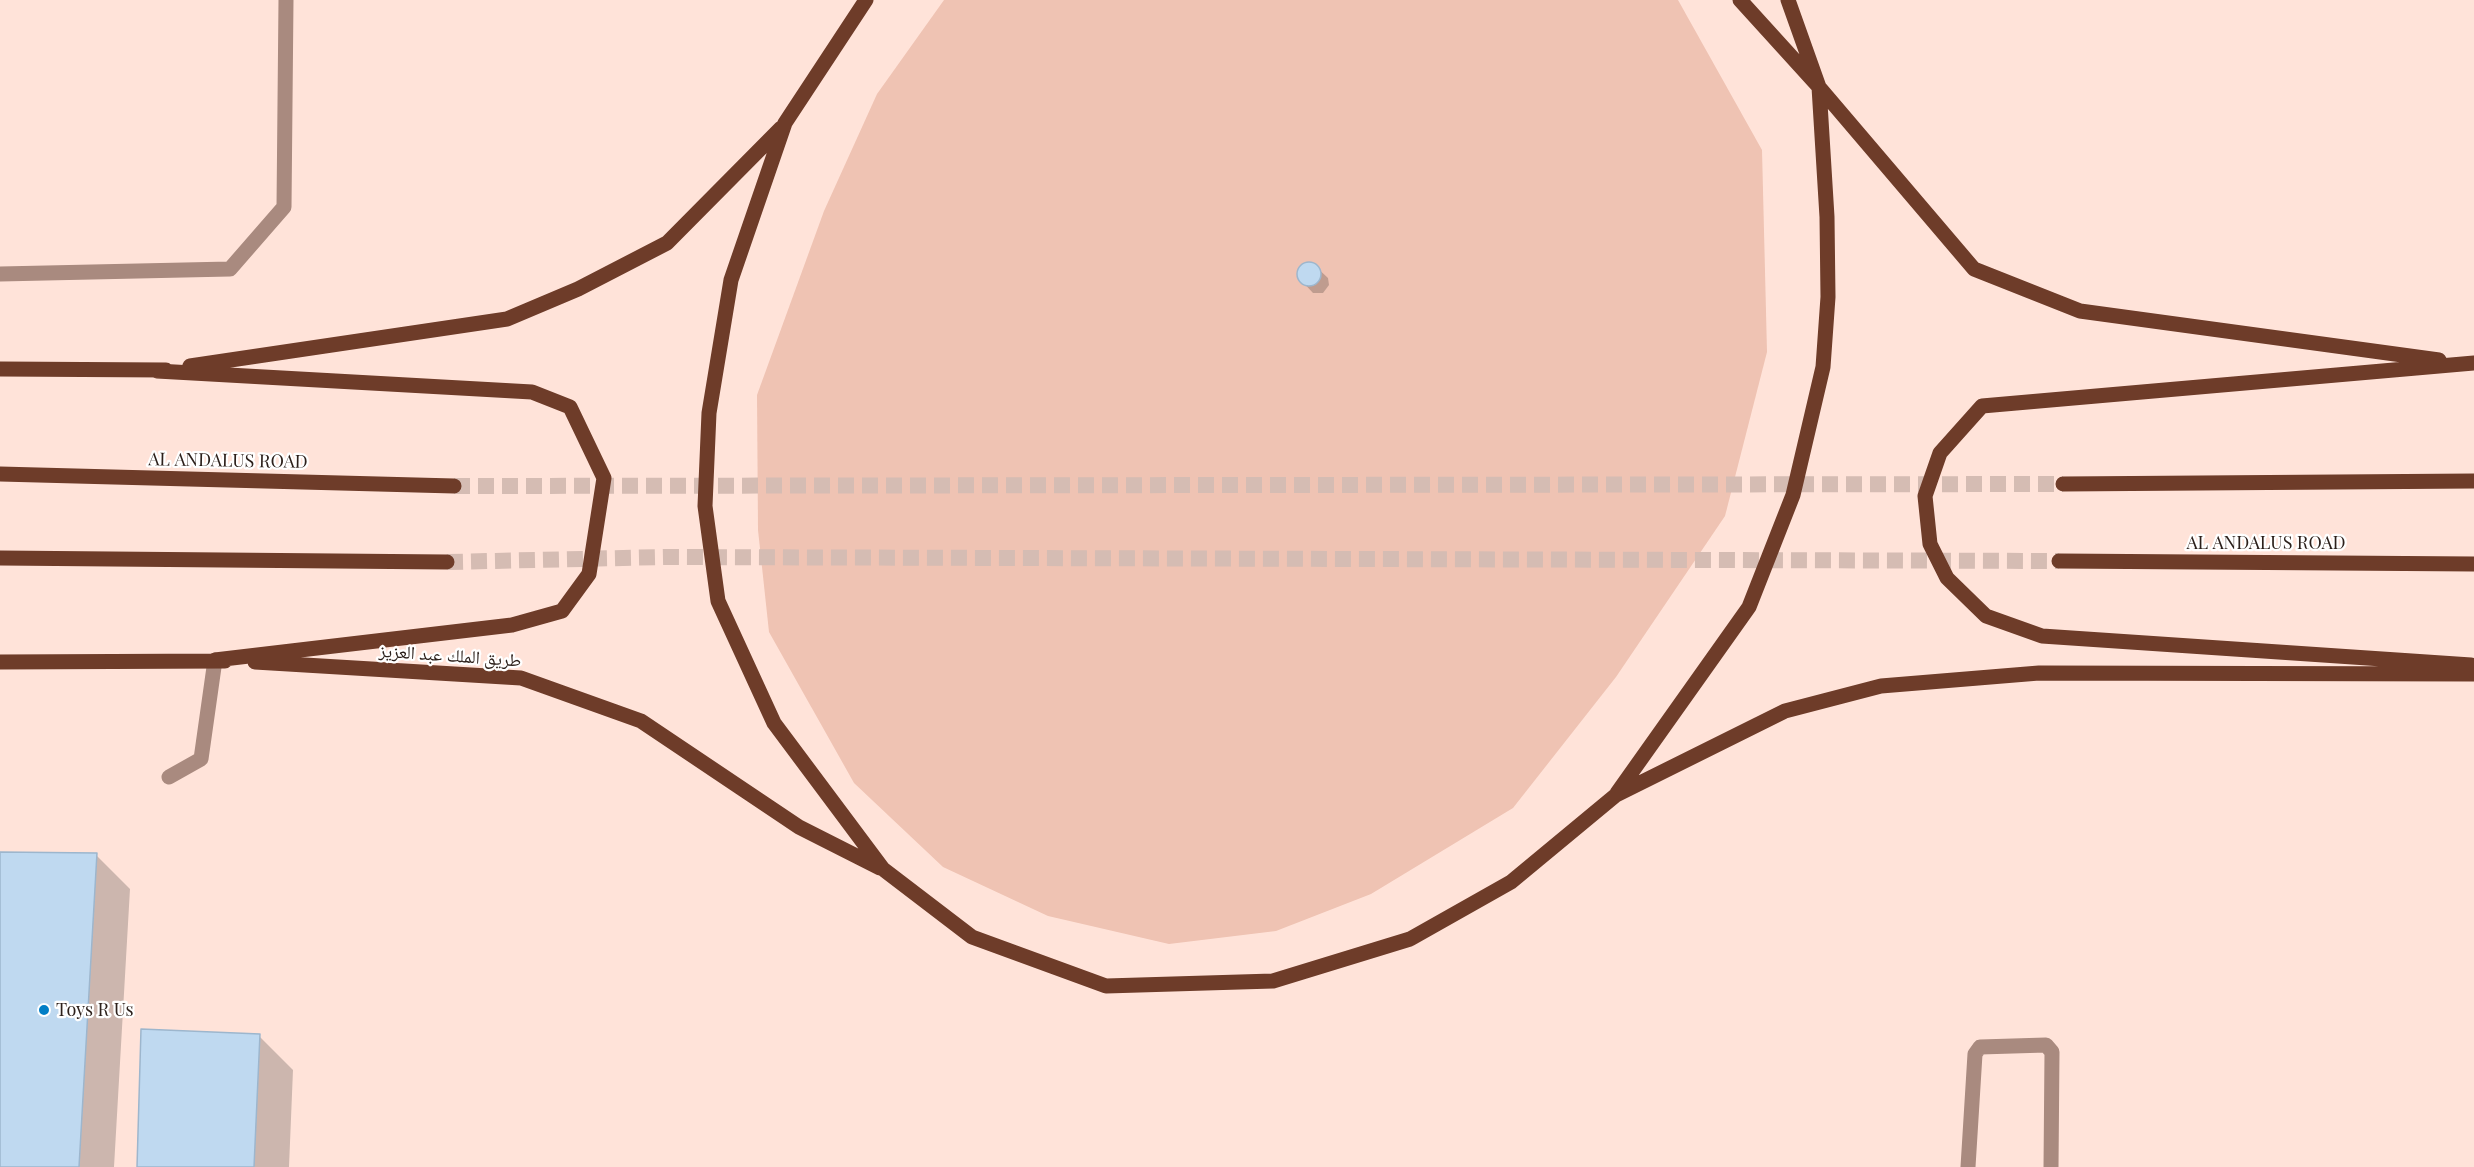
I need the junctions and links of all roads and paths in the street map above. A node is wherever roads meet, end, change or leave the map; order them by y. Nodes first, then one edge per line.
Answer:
1 (286, 0) edge
2 (1740, 0) edge
3 (1788, 0) edge
4 (861, 4) edge
5 (1819, 87) junction
6 (785, 123) junction
7 (0, 274) edge
8 (2471, 363) edge
9 (0, 369) edge
10 (157, 371) junction
11 (0, 474) edge
12 (2474, 481) edge
13 (2063, 484) tunnel mouth
14 (454, 486) tunnel mouth
15 (0, 558) edge
16 (2059, 561) tunnel mouth
17 (447, 562) tunnel mouth
18 (2474, 564) edge
19 (215, 660) junction
20 (0, 662) edge
21 (2474, 665) edge
22 (2474, 674) edge
23 (169, 777) dead end
24 (1616, 795) junction
25 (883, 869) junction
26 (1968, 1167) edge
27 (2051, 1167) edge

1 - 7 lane
2 - 5 main road
3 - 5 main road
4 - 6 main road
5 - 8 main road
5 - 24 main road
6 - 10 main road
6 - 25 main road
8 - 21 main road
9 - 10 main road
10 - 19 main road
11 - 14 main road, AL ANDALUS ROAD
12 - 13 main road
15 - 17 main road
16 - 18 main road, AL ANDALUS ROAD
19 - 20 main road, طريق الملك عبد العزيز
19 - 23 lane
19 - 25 main road, طريق الملك عبد العزيز
22 - 24 main road
24 - 25 main road
26 - 27 lane

